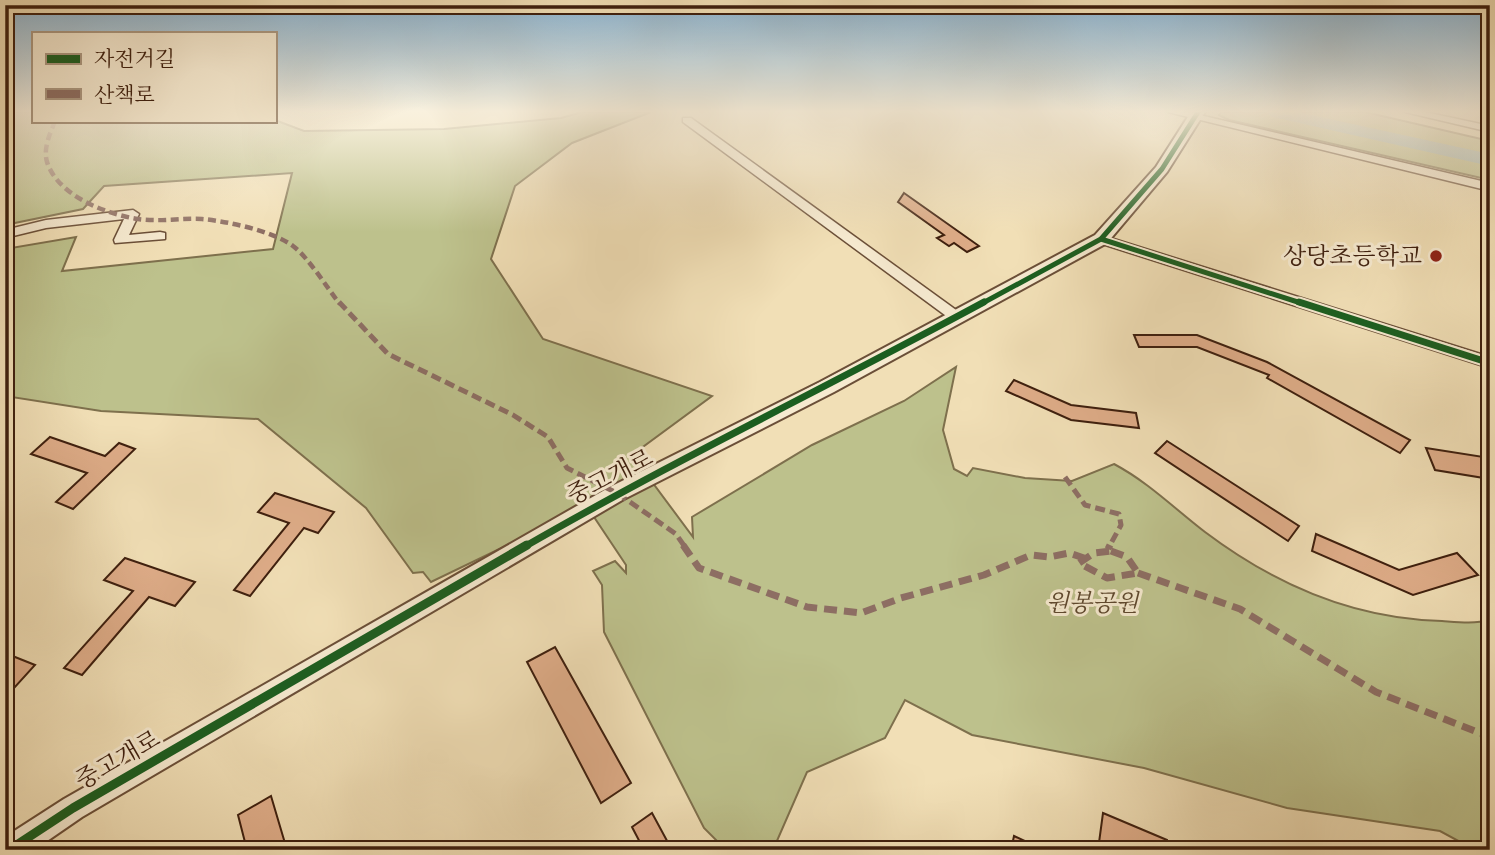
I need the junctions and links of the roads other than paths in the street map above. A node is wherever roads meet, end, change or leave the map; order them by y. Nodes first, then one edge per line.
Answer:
1 (731, 152) edge
2 (1173, 152) edge
3 (1347, 152) edge
4 (1490, 187) edge
5 (5, 234) edge
6 (160, 236) dead end
7 (1101, 239) junction
8 (958, 318) junction
9 (1490, 363) edge
10 (9, 850) edge

1 - 8 street
2 - 7 street, 중고개로
3 - 4 street
5 - 6 street
7 - 8 street, 중고개로
7 - 9 street
8 - 10 street, 중고개로

